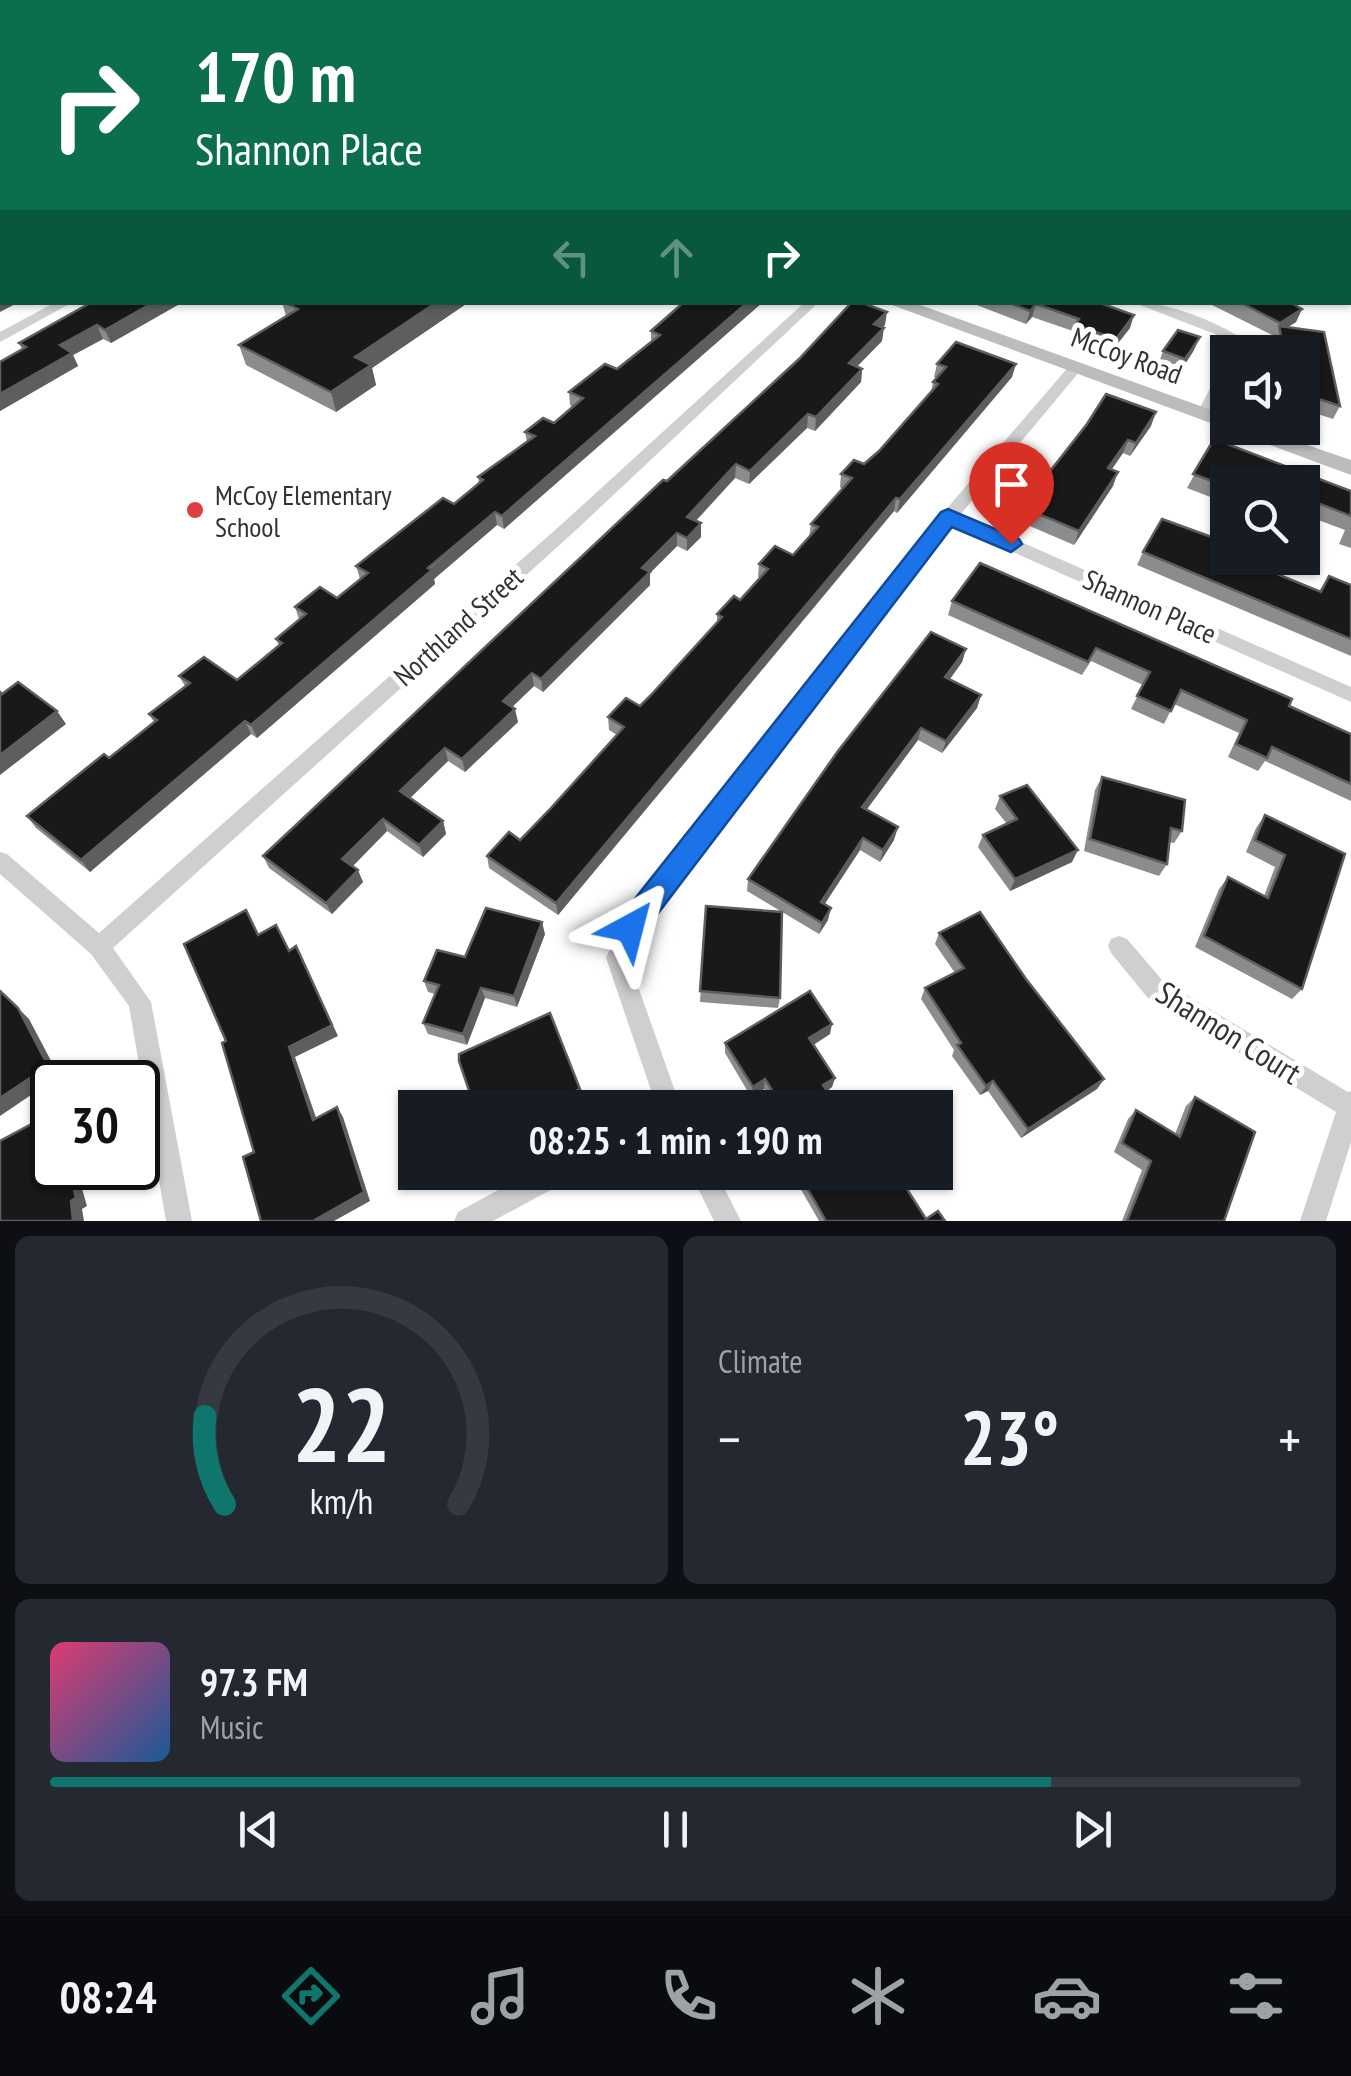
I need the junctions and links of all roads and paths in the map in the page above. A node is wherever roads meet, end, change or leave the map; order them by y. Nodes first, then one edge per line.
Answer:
1 (61, 305) edge
2 (809, 305) edge
3 (901, 305) edge
4 (1146, 305) edge
5 (1226, 335) edge
6 (0, 338) edge
7 (1074, 368) junction
8 (1210, 401) edge
9 (1203, 414) junction
10 (1210, 417) edge
11 (1286, 445) edge
12 (1351, 468) edge
13 (948, 517) junction
14 (1351, 694) edge
15 (0, 861) edge
16 (100, 946) junction
17 (1119, 946) dead end
18 (663, 1090) edge
19 (1350, 1105) edge
20 (525, 1190) edge
21 (712, 1190) edge
22 (179, 1221) edge
23 (467, 1221) edge
24 (728, 1221) edge
25 (1313, 1221) edge

1 - 6 street
2 - 16 street, Northland Street
3 - 7 street, McCoy Road
4 - 5 street
7 - 9 street, McCoy Road
7 - 13 street
8 - 9 street
9 - 10 street, McCoy Road
11 - 12 street
13 - 14 street, Shannon Place
13 - 18 street
15 - 16 street
16 - 22 street
17 - 19 street, Shannon Court
19 - 25 street
20 - 23 street
21 - 24 street

